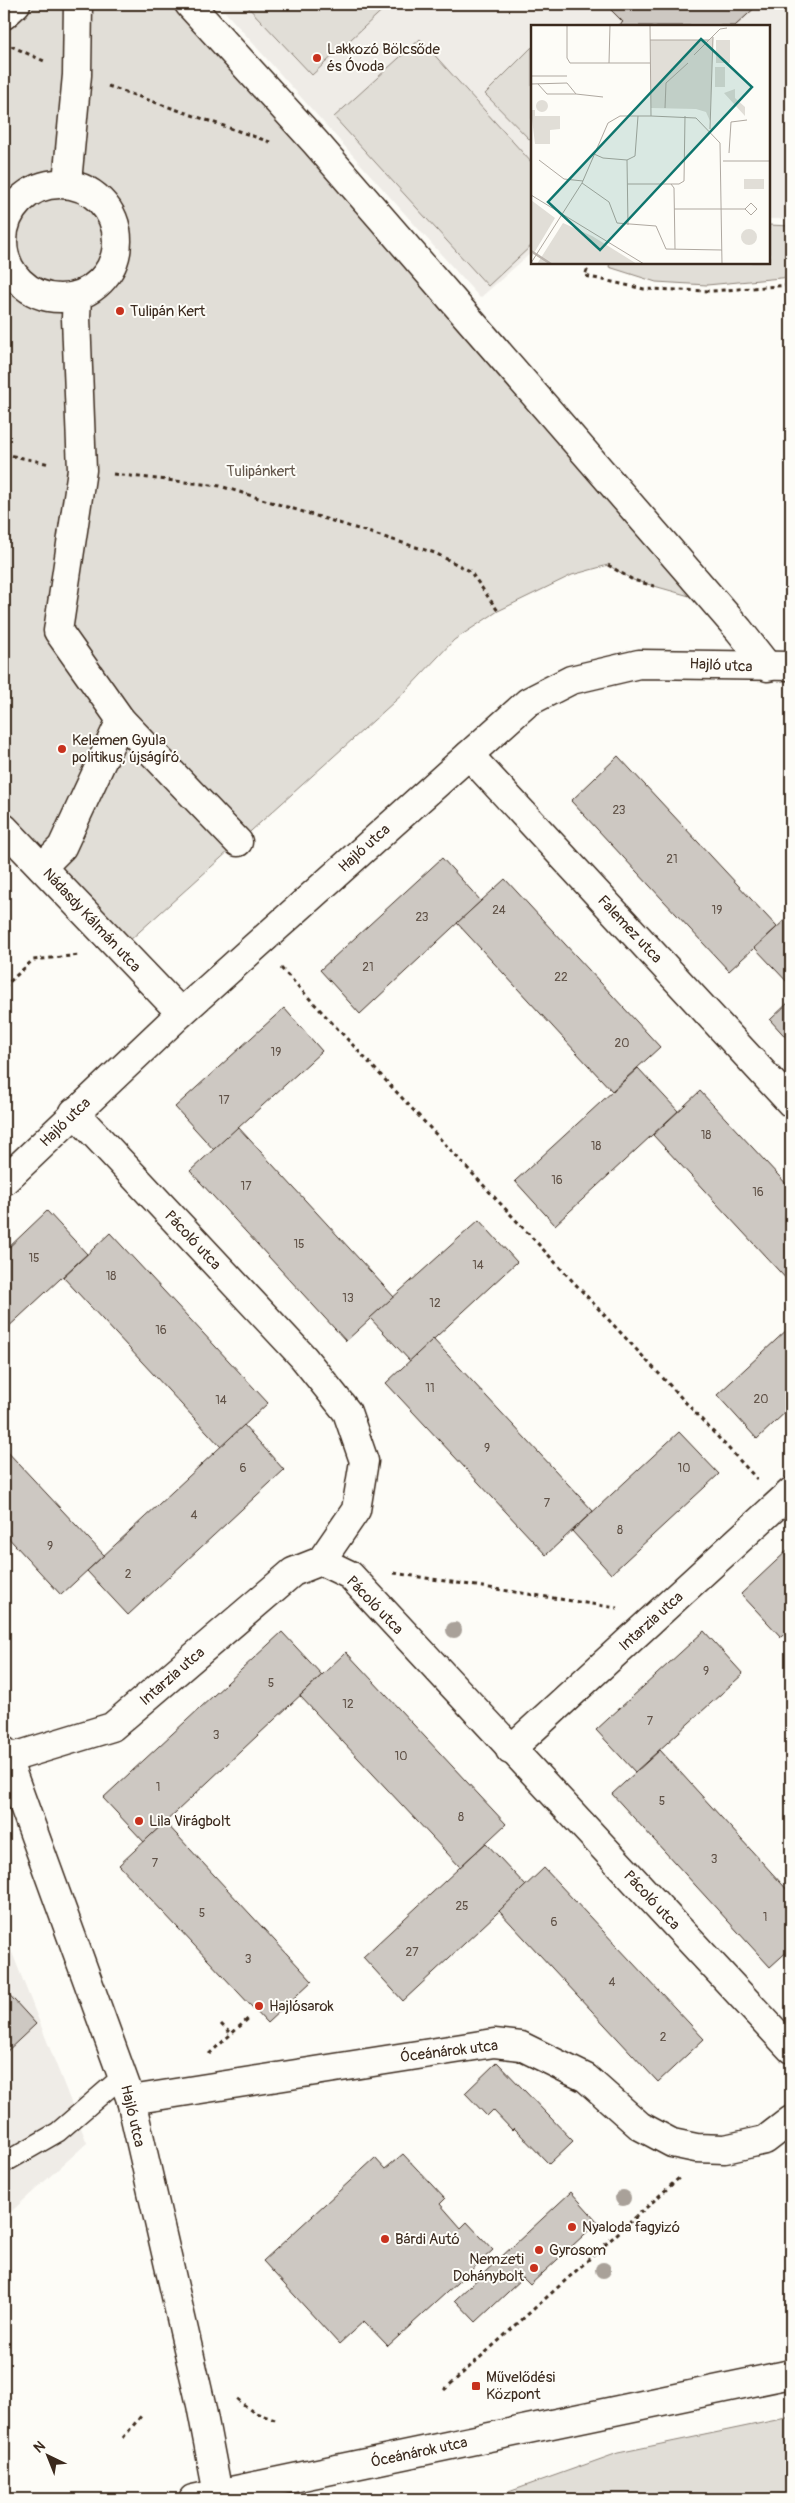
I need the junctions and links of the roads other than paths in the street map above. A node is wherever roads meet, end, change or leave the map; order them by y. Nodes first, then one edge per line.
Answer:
1 (16, 4) edge
2 (78, 4) edge
3 (189, 4) edge
4 (4, 15) edge
5 (67, 182) junction
6 (6, 209) edge
7 (77, 296) junction
8 (780, 666) edge
9 (121, 720) junction
10 (469, 755) junction
11 (4, 828) edge
12 (238, 842) dead end
13 (42, 867) junction
14 (181, 1013) junction
15 (791, 1103) edge
16 (74, 1112) junction
17 (4, 1181) edge
18 (785, 1498) edge
19 (321, 1561) junction
20 (510, 1750) junction
21 (5, 1755) edge
22 (791, 2050) edge
23 (128, 2087) junction
24 (791, 2120) edge
25 (4, 2163) edge
26 (791, 2374) edge
27 (210, 2497) edge

1 - 4 street
2 - 5 street
3 - 8 street
5 - 6 street
5 - 7 street
6 - 7 street
7 - 9 street
8 - 10 street, Hajló utca
9 - 12 street
9 - 13 street
10 - 14 street, Hajló utca
10 - 15 street, Falemez utca
11 - 13 street, Nádasdy Kálmán utca
13 - 14 street, Nádasdy Kálmán utca
14 - 16 street, Hajló utca
16 - 17 street, Hajló utca
16 - 19 street, Pácoló utca
18 - 20 street, Intarzia utca
19 - 20 street, Pácoló utca
19 - 21 street, Intarzia utca
20 - 22 street, Pácoló utca
21 - 23 street, Hajló utca
23 - 24 street, Óceánárok utca
23 - 25 lane
23 - 27 street, Hajló utca
26 - 27 street, Óceánárok utca

